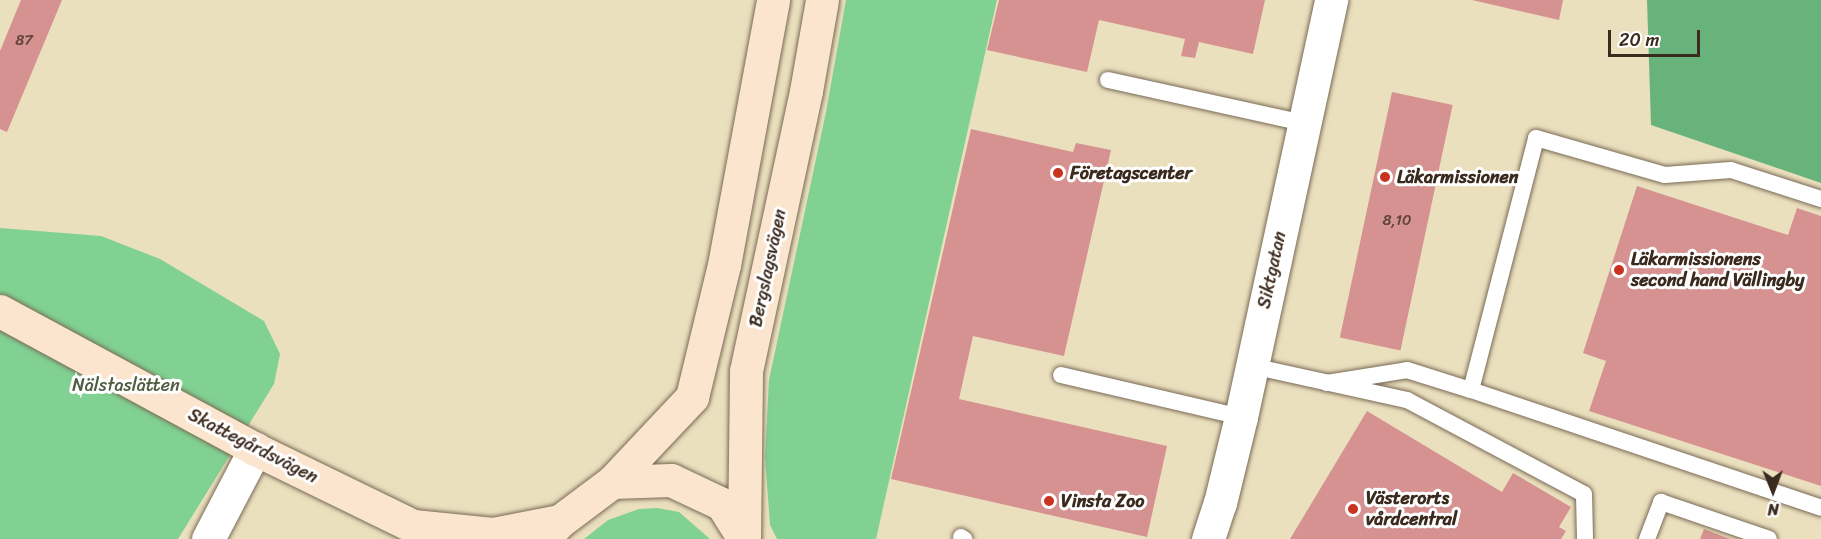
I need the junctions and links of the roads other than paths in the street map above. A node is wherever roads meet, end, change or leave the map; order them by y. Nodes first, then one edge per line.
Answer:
1 (773, 0) edge
2 (822, 0) edge
3 (1331, 0) edge
4 (1108, 80) dead end
5 (1304, 123) junction
6 (1821, 200) edge
7 (0, 311) edge
8 (1252, 366) junction
9 (1061, 375) dead end
10 (1327, 383) junction
11 (1471, 390) junction
12 (1240, 417) junction
13 (255, 449) junction
14 (612, 482) junction
15 (1821, 508) edge
16 (552, 530) edge
17 (421, 532) edge
18 (208, 539) edge
19 (744, 539) edge
20 (1208, 539) edge
21 (1585, 539) edge
22 (1647, 539) edge
23 (1769, 539) edge

1 - 14 main road
2 - 19 main road, Bergslagsvägen
3 - 5 street, Siktgatan
4 - 5 lane
5 - 8 street, Siktgatan
6 - 11 lane
7 - 13 main road, Skattegårdsvägen
8 - 10 lane
8 - 12 street, Siktgatan
9 - 12 lane
10 - 11 lane
10 - 21 lane
11 - 15 lane
12 - 20 street, Siktgatan
13 - 17 main road, Skattegårdsvägen
13 - 18 street
14 - 16 main road
14 - 19 main road, Bergslagsvägen
16 - 17 main road, Skattegårdsvägen
22 - 23 lane

